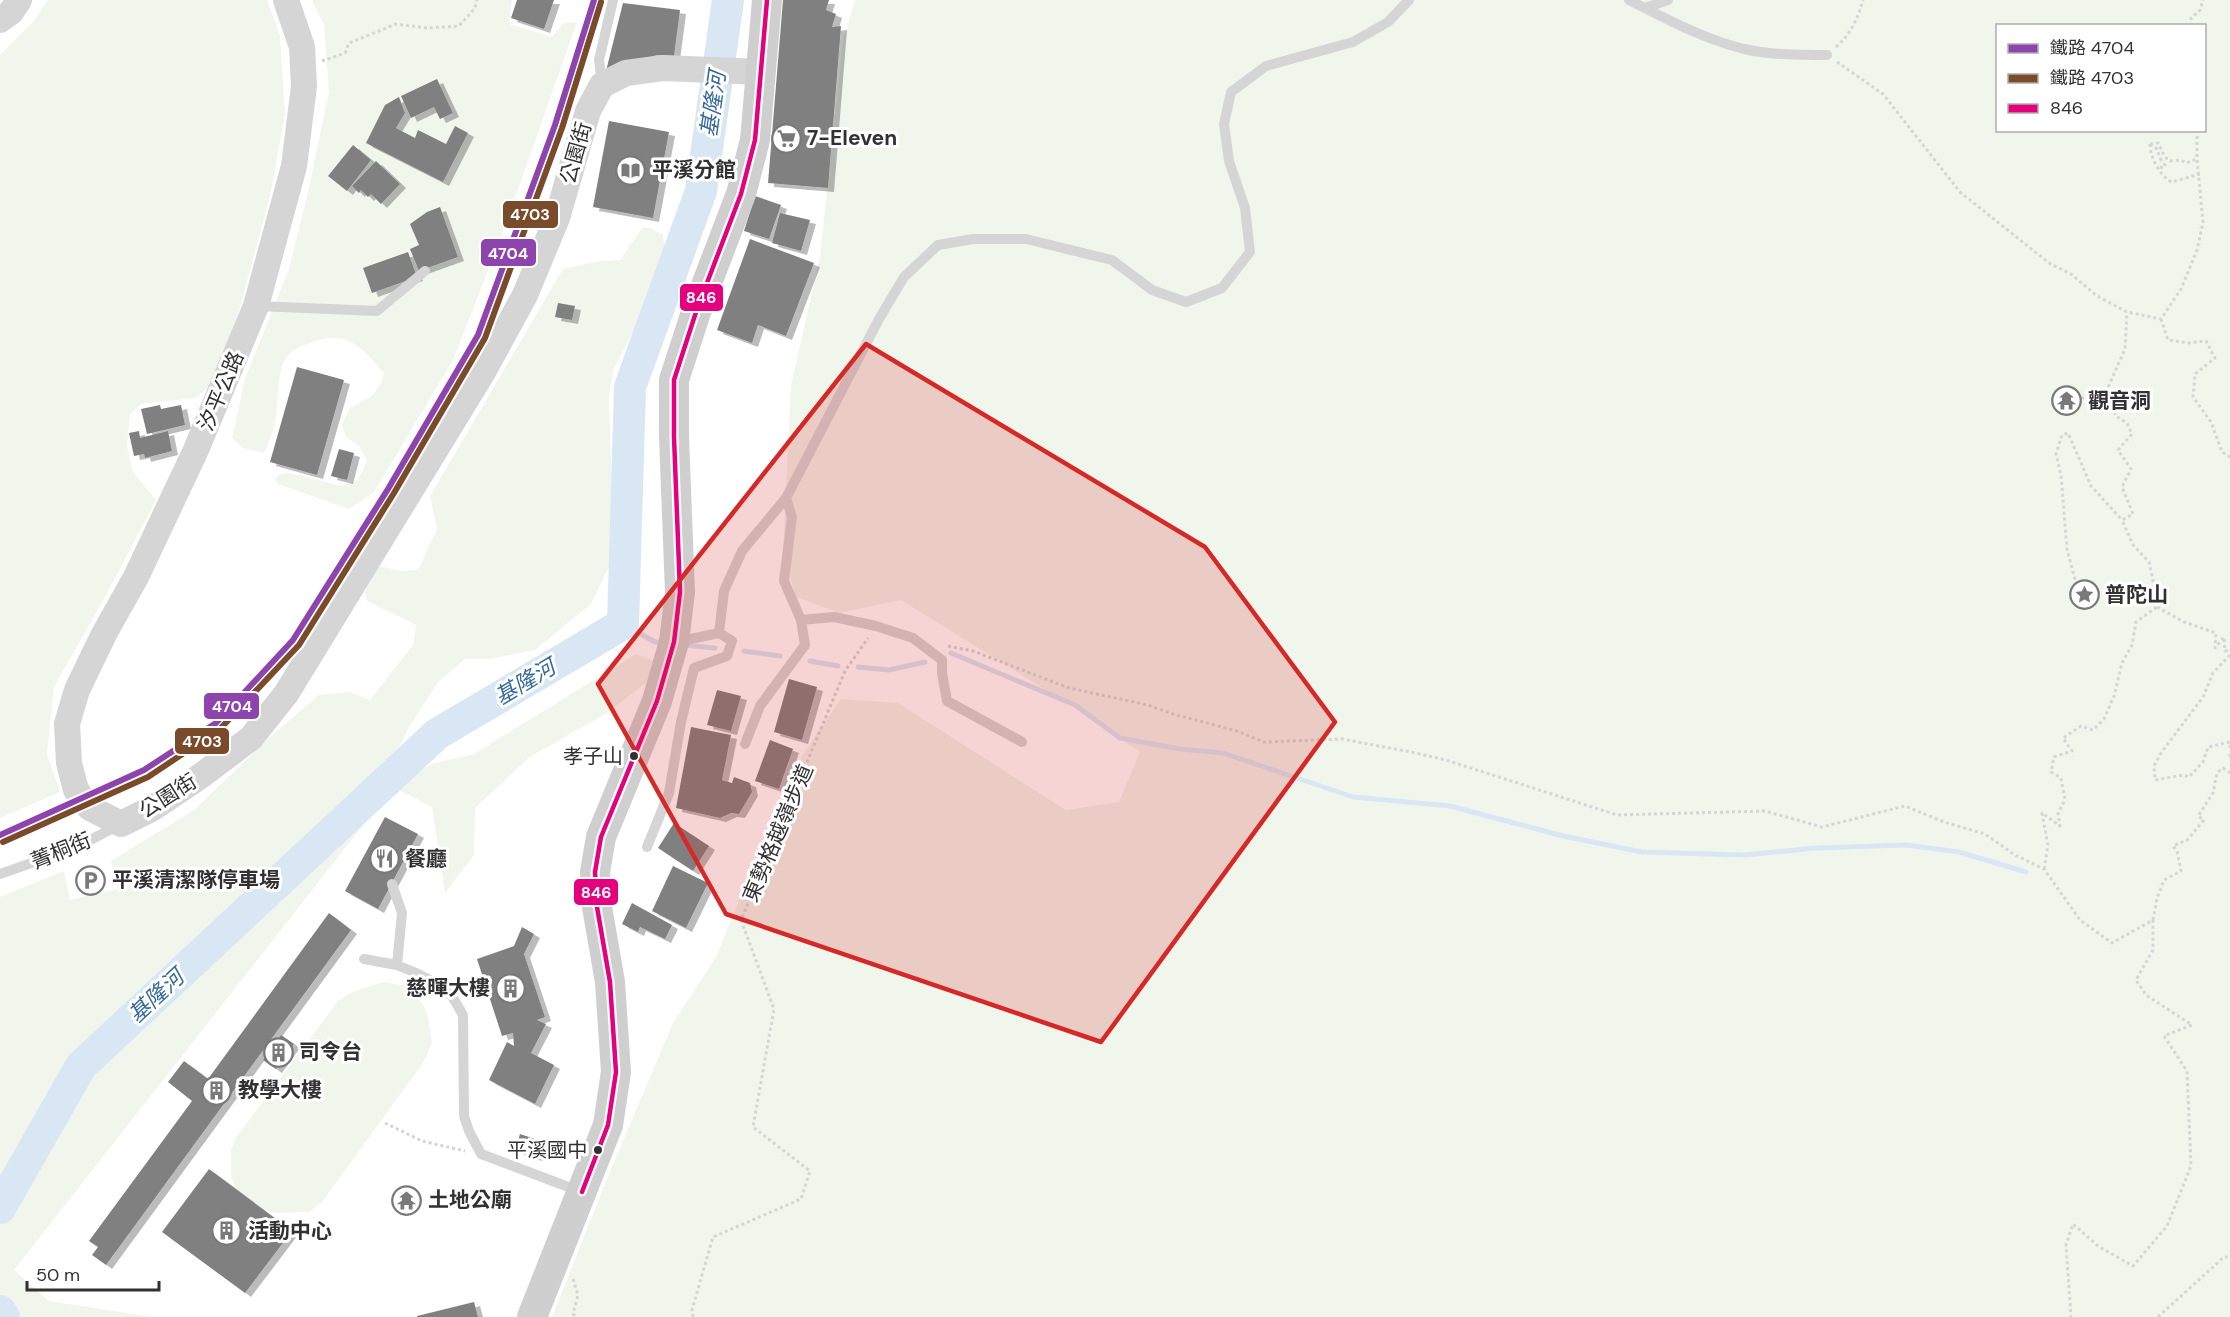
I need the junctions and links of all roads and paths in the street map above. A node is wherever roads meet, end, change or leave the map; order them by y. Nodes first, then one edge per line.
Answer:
1 (19, 0) edge
2 (286, 0) edge
3 (477, 0) edge
4 (613, 0) edge
5 (767, 0) edge
6 (1409, 0) edge
7 (1629, 0) edge
8 (1668, 0) edge
9 (1863, 0) edge
10 (2203, 0) edge
11 (1645, 8) junction
12 (0, 20) edge
13 (2191, 24) edge
14 (302, 47) junction
15 (1827, 55) junction
16 (762, 72) junction
17 (602, 85) junction
18 (2197, 132) edge
19 (2150, 144) junction
20 (2197, 159) junction
21 (2158, 166) junction
22 (2199, 174) junction
23 (425, 271) dead end
24 (256, 306) junction
25 (2127, 312) junction
26 (2161, 319) junction
27 (2106, 392) junction
28 (2068, 398) dead end
29 (2230, 458) edge
30 (786, 498) junction
31 (2122, 520) junction
32 (2084, 595) dead end
33 (2157, 607) junction
34 (801, 620) junction
35 (876, 626) junction
36 (720, 633) junction
37 (913, 638) junction
38 (672, 649) junction
39 (2230, 650) edge
40 (2230, 655) edge
41 (1022, 742) dead end
42 (745, 744) dead end
43 (2230, 745) edge
44 (2230, 773) edge
45 (121, 824) junction
46 (647, 847) dead end
47 (2044, 869) junction
48 (0, 874) edge
49 (392, 884) dead end
50 (2153, 920) junction
51 (364, 959) dead end
52 (397, 965) junction
53 (385, 1123) dead end
54 (481, 1154) junction
55 (582, 1192) junction
56 (2230, 1257) edge
57 (572, 1277) dead end
58 (532, 1317) edge
59 (577, 1317) edge
60 (693, 1317) edge
61 (2071, 1317) edge
62 (2158, 1317) edge

1 - 12 street
2 - 14 street, 汐平公路
3 - 14 path
4 - 17 lane
5 - 16 main road
6 - 30 lane
7 - 11 lane
8 - 11 lane
9 - 15 path
10 - 13 path
11 - 15 lane
14 - 24 street, 汐平公路
15 - 25 path
16 - 17 street
16 - 38 main road
17 - 45 street, 公園街
18 - 20 path
19 - 20 path
19 - 21 path
19 - 21 path
20 - 22 path
21 - 22 path
22 - 26 path
23 - 24 lane
24 - 45 street, 汐平公路
25 - 26 path
25 - 27 path
26 - 29 path
27 - 28 path
27 - 31 path
30 - 34 lane
30 - 36 lane
31 - 32 path
31 - 33 path
33 - 39 path
33 - 47 path
34 - 35 lane
34 - 42 lane
35 - 37 lane
35 - 60 path, 東勢格越嶺步道
36 - 38 lane
36 - 46 lane
37 - 41 lane
37 - 47 path
38 - 55 main road
40 - 43 path
44 - 50 path
45 - 48 lane, 菁桐街
47 - 50 path
49 - 52 lane
50 - 61 path
51 - 52 lane
52 - 54 lane
53 - 54 path
54 - 55 lane
55 - 58 main road
56 - 62 path
57 - 59 path

